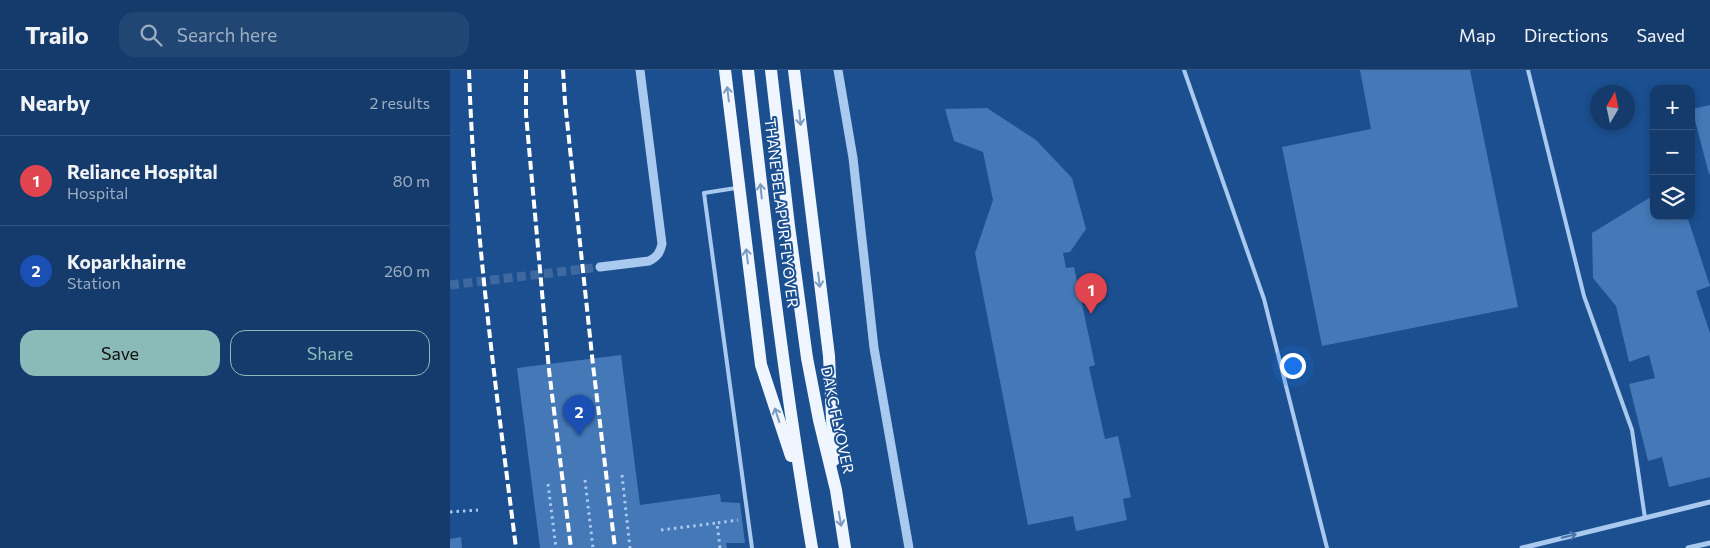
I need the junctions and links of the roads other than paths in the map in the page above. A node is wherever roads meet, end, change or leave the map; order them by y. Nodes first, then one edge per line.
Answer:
1 (640, 70) edge
2 (725, 70) edge
3 (748, 70) edge
4 (771, 70) edge
5 (794, 70) edge
6 (838, 70) edge
7 (1184, 70) edge
8 (1528, 70) edge
9 (738, 188) junction
10 (600, 267) tunnel mouth
11 (807, 358) joint
12 (836, 490) junction
13 (803, 494) junction
14 (1710, 502) edge
15 (1645, 518) junction
16 (1710, 543) edge
17 (752, 548) edge
18 (812, 548) edge
19 (845, 548) edge
20 (910, 548) edge
21 (1327, 548) edge
22 (1522, 548) edge
23 (1688, 548) edge

1 - 10 street
9 -> 2 main road
13 -> 3 main road, THANE BELAPUR FLYOVER
4 - 11 main road, THANE BELAPUR FLYOVER
5 -> 12 main road
6 - 20 street
7 - 21 lane
8 - 15 lane
13 -> 9 main road
9 - 17 lane
11 - 12 main road, DAKC FLYOVER
12 -> 19 main road
13 - 18 main road
14 - 15 street
22 -> 15 street
16 - 23 street

